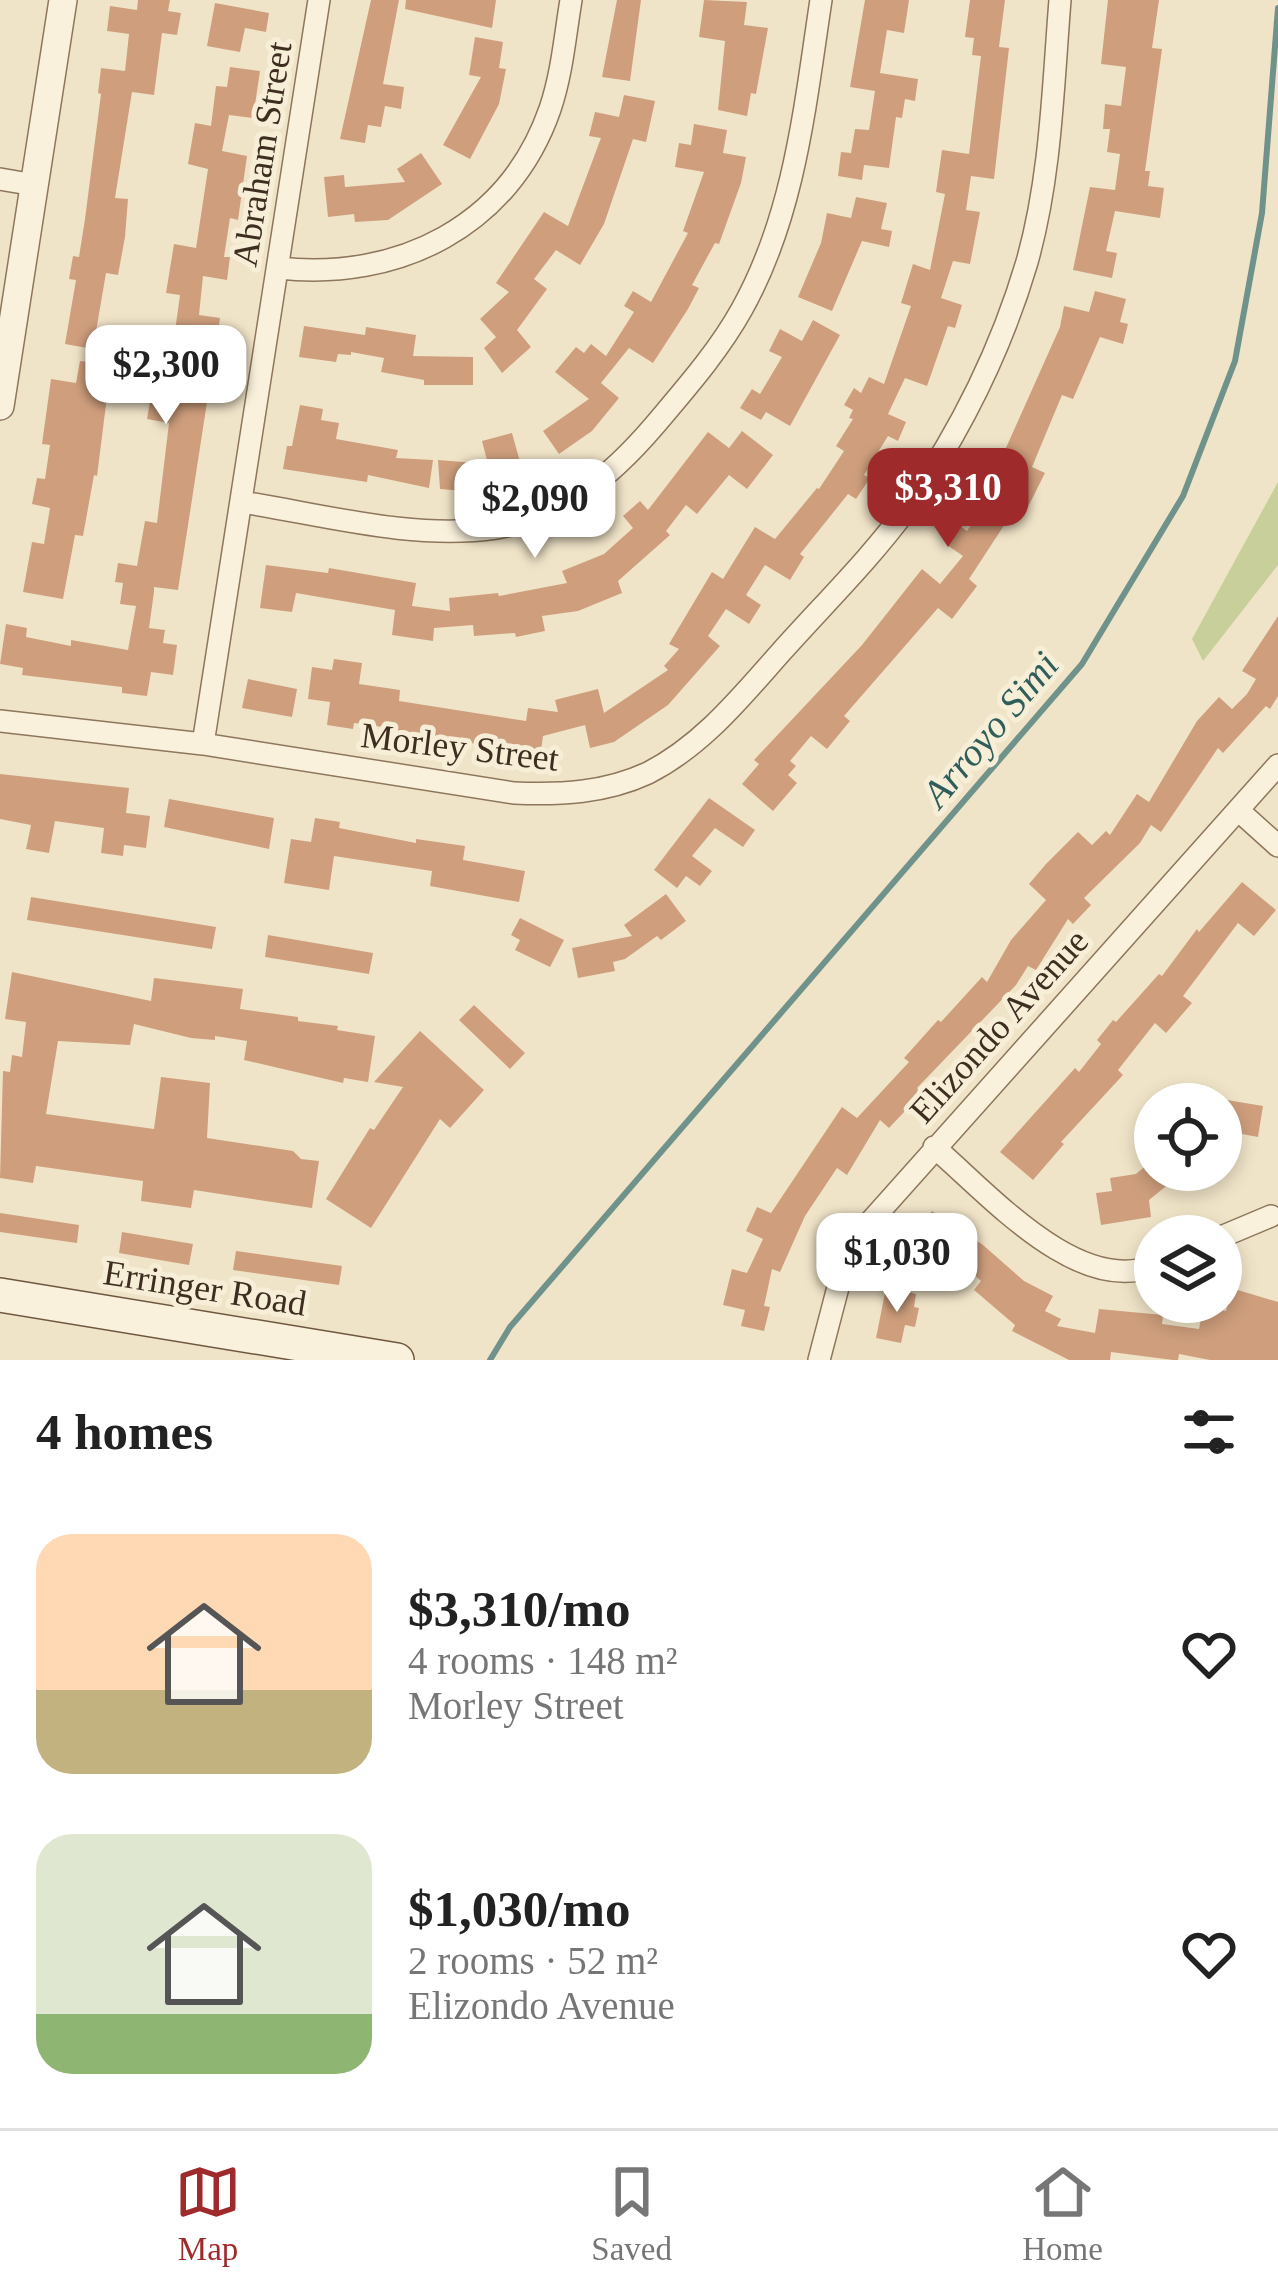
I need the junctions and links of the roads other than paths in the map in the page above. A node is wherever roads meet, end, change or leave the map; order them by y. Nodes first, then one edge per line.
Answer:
1 (63, 0) edge
2 (319, 0) edge
3 (571, 0) edge
4 (821, 0) edge
5 (1060, 0) edge
6 (0, 179) edge
7 (35, 185) junction
8 (279, 268) junction
9 (0, 406) edge
10 (242, 502) junction
11 (0, 722) edge
12 (203, 744) junction
13 (1278, 765) edge
14 (1238, 810) junction
15 (1278, 846) edge
16 (934, 1147) junction
17 (1271, 1216) dead end
18 (1242, 1228) edge
19 (1134, 1271) edge
20 (0, 1295) edge
21 (397, 1360) edge
22 (819, 1360) edge

1 - 7 street
2 - 8 street, Abraham Street
3 - 8 street
4 - 10 street
5 - 12 street, Morley Street
6 - 7 street
7 - 9 street
8 - 10 street, Abraham Street
10 - 12 street, Abraham Street
11 - 12 street, Morley Street
13 - 14 street, Elizondo Avenue
14 - 15 street
14 - 16 street, Elizondo Avenue
16 - 19 street
16 - 22 street, Elizondo Avenue
17 - 18 street
20 - 21 main road, Erringer Road

